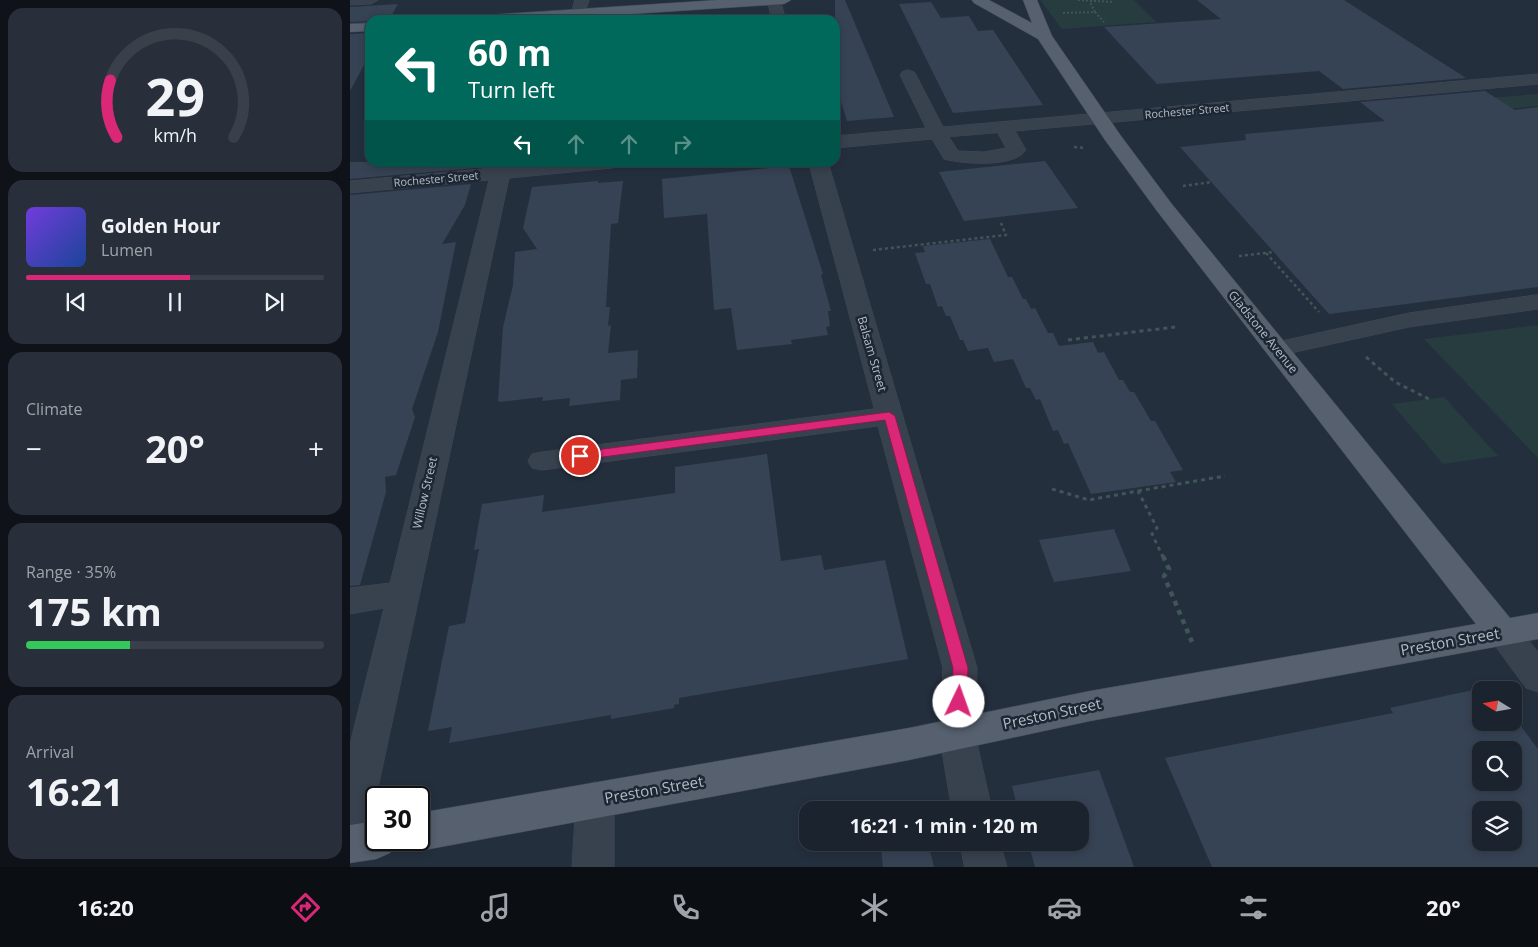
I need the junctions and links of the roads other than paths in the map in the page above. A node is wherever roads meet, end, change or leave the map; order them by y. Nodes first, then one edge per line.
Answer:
1 (371, 0) edge
2 (784, 0) edge
3 (979, 0) edge
4 (1030, 0) edge
5 (350, 1) edge
6 (774, 1) edge
7 (581, 6) edge
8 (549, 15) edge
9 (778, 15) edge
10 (365, 27) edge
11 (350, 28) edge
12 (1044, 36) junction
13 (908, 76) dead end
14 (1538, 79) edge
15 (1100, 119) junction
16 (1004, 127) junction
17 (938, 133) junction
18 (840, 142) edge
19 (520, 167) edge
20 (819, 167) edge
21 (502, 168) edge
22 (350, 187) edge
23 (1538, 302) edge
24 (1277, 349) junction
25 (889, 416) junction
26 (542, 461) dead end
27 (402, 593) junction
28 (350, 601) edge
29 (1538, 626) edge
30 (1502, 632) junction
31 (1538, 678) edge
32 (956, 734) junction
33 (595, 800) junction
34 (970, 801) edge
35 (350, 825) edge
36 (430, 830) edge
37 (365, 842) edge
38 (350, 844) edge
39 (982, 851) edge
40 (593, 867) edge
41 (986, 867) edge

1 - 5 street
2 - 6 main road
3 - 12 main road, Gladstone Avenue
4 - 12 main road
6 - 7 main road
6 - 9 street
7 - 8 main road
10 - 11 main road
12 - 15 main road, Gladstone Avenue
13 - 17 street
14 - 15 street, Rochester Street
15 - 16 street, Rochester Street
15 - 24 main road, Gladstone Avenue
16 - 17 street, Rochester Street
16 - 17 street
17 - 18 street, Rochester Street
19 - 21 street, Rochester Street
20 - 25 street, Balsam Street
21 - 22 street, Rochester Street
21 - 27 street, Willow Street
23 - 24 street
24 - 30 main road, Gladstone Avenue
25 - 26 street
25 - 32 street, Balsam Street
27 - 28 street
27 - 35 street, Willow Street
29 - 30 main road, Preston Street
30 - 31 street, Gladstone Avenue
30 - 32 main road, Preston Street
32 - 33 main road, Preston Street
32 - 34 street, Balsam Street
33 - 36 main road, Preston Street
33 - 40 street
37 - 38 main road
39 - 41 street

